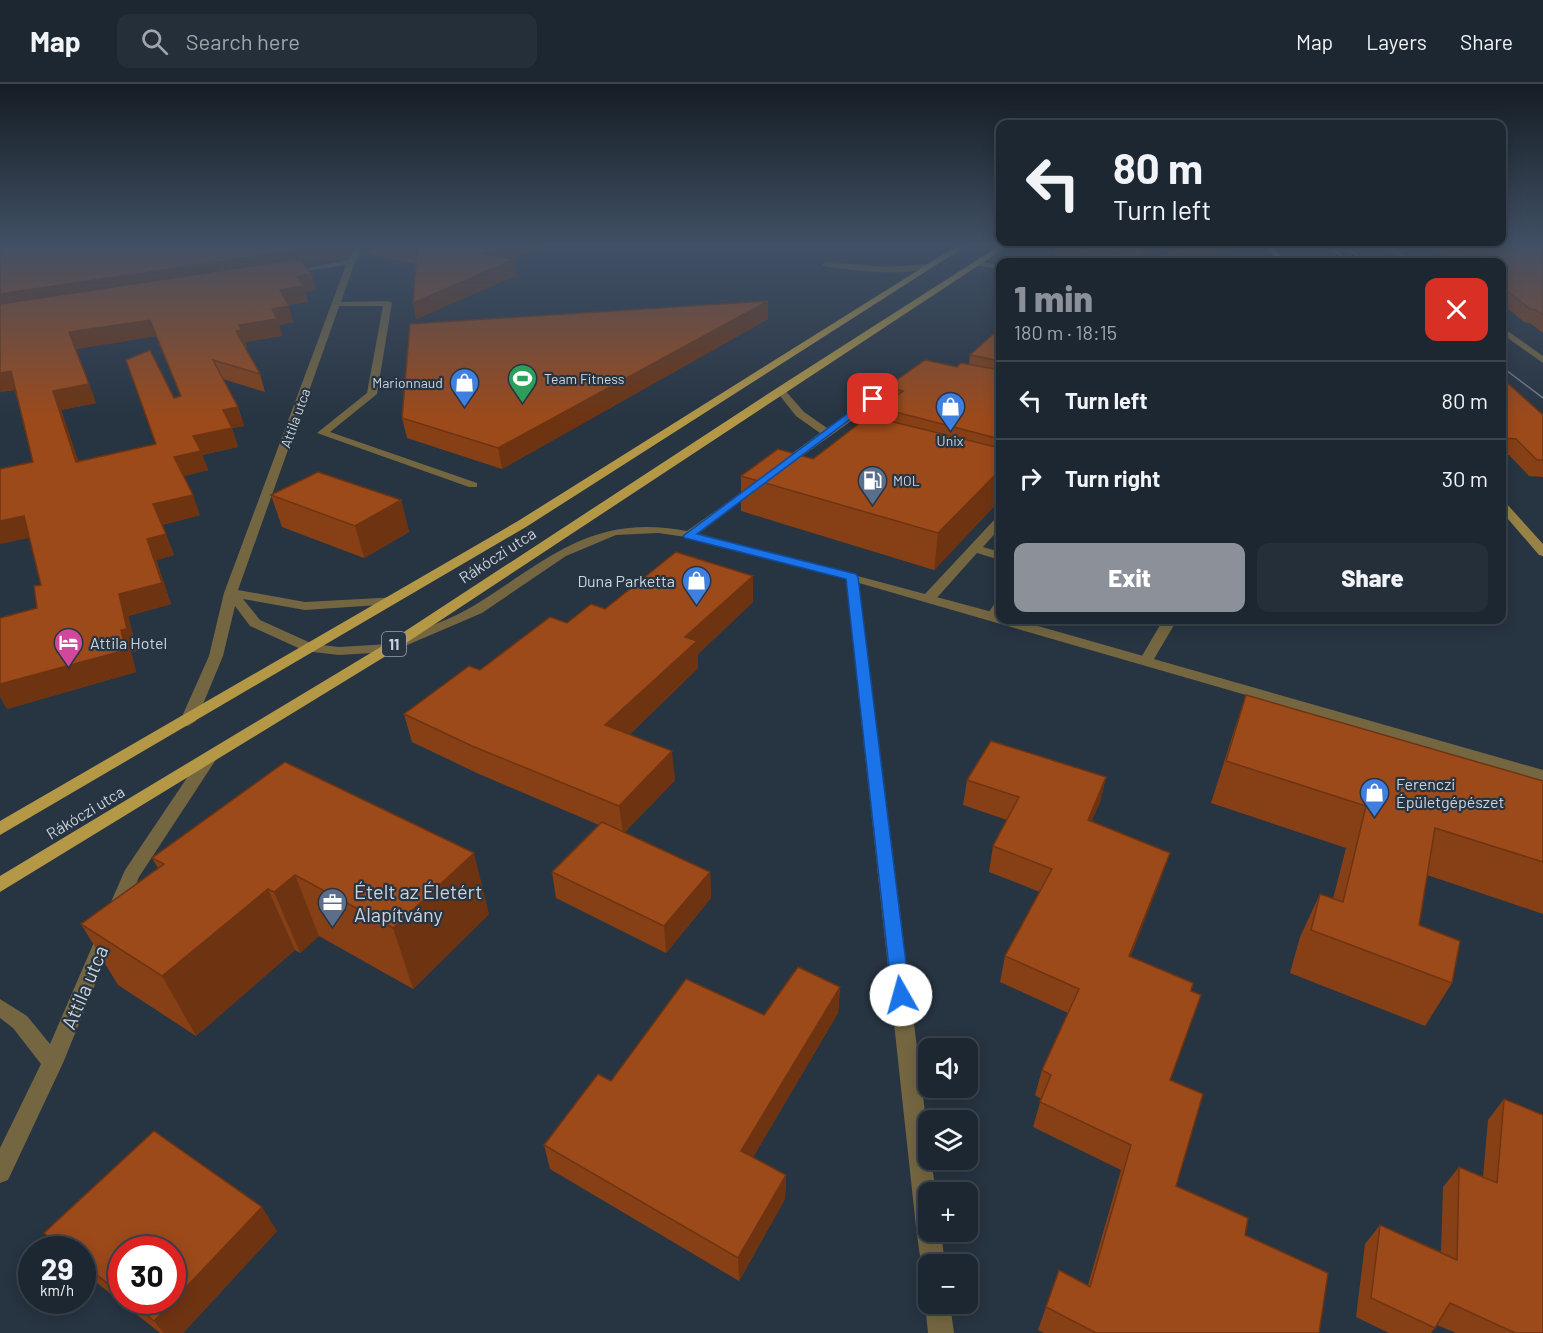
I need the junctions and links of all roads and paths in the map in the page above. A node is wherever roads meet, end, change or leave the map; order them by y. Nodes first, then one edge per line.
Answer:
1 (870, 302) edge
2 (915, 302) edge
3 (336, 304) joint
4 (1506, 333) edge
5 (1543, 360) edge
6 (919, 382) edge
7 (780, 390) junction
8 (832, 434) junction
9 (473, 485) dead end
10 (1506, 510) edge
11 (996, 525) edge
12 (689, 536) junction
13 (975, 548) junction
14 (1543, 552) edge
15 (996, 554) edge
16 (852, 577) junction
17 (231, 593) junction
18 (929, 598) junction
19 (393, 600) junction
20 (996, 614) edge
21 (1028, 624) edge
22 (1168, 624) edge
23 (309, 648) junction
24 (389, 648) junction
25 (1146, 661) junction
26 (188, 721) junction
27 (210, 758) junction
28 (1543, 776) edge
29 (0, 829) edge
30 (0, 885) edge
31 (0, 1007) edge
32 (52, 1063) junction
33 (0, 1172) edge
34 (923, 1182) edge
35 (939, 1314) edge
36 (941, 1333) edge

1 - 19 main road, Rákóczi utca / 11
2 - 7 main road, Rákóczi utca / 11
3 - 9 street
3 - 17 street, Attila utca
4 - 5 street
6 - 8 street
7 - 8 street
7 - 24 main road, Rákóczi utca / 11
8 - 12 street
10 - 14 main road
11 - 13 street
12 - 16 street
12 - 24 street
13 - 15 street
13 - 18 street
16 - 18 street
16 - 34 street
17 - 19 street
17 - 23 street
17 - 26 street, Attila utca
18 - 20 street
19 - 23 main road, Rákóczi utca / 11
21 - 25 street
22 - 25 street
23 - 24 street
23 - 26 main road, Rákóczi utca / 11
24 - 27 main road, Rákóczi utca / 11
25 - 28 street
26 - 29 main road, Rákóczi utca / 11
27 - 30 main road, Rákóczi utca / 11
27 - 32 street, Attila utca
31 - 32 street
32 - 33 street, Attila utca
35 - 36 street

